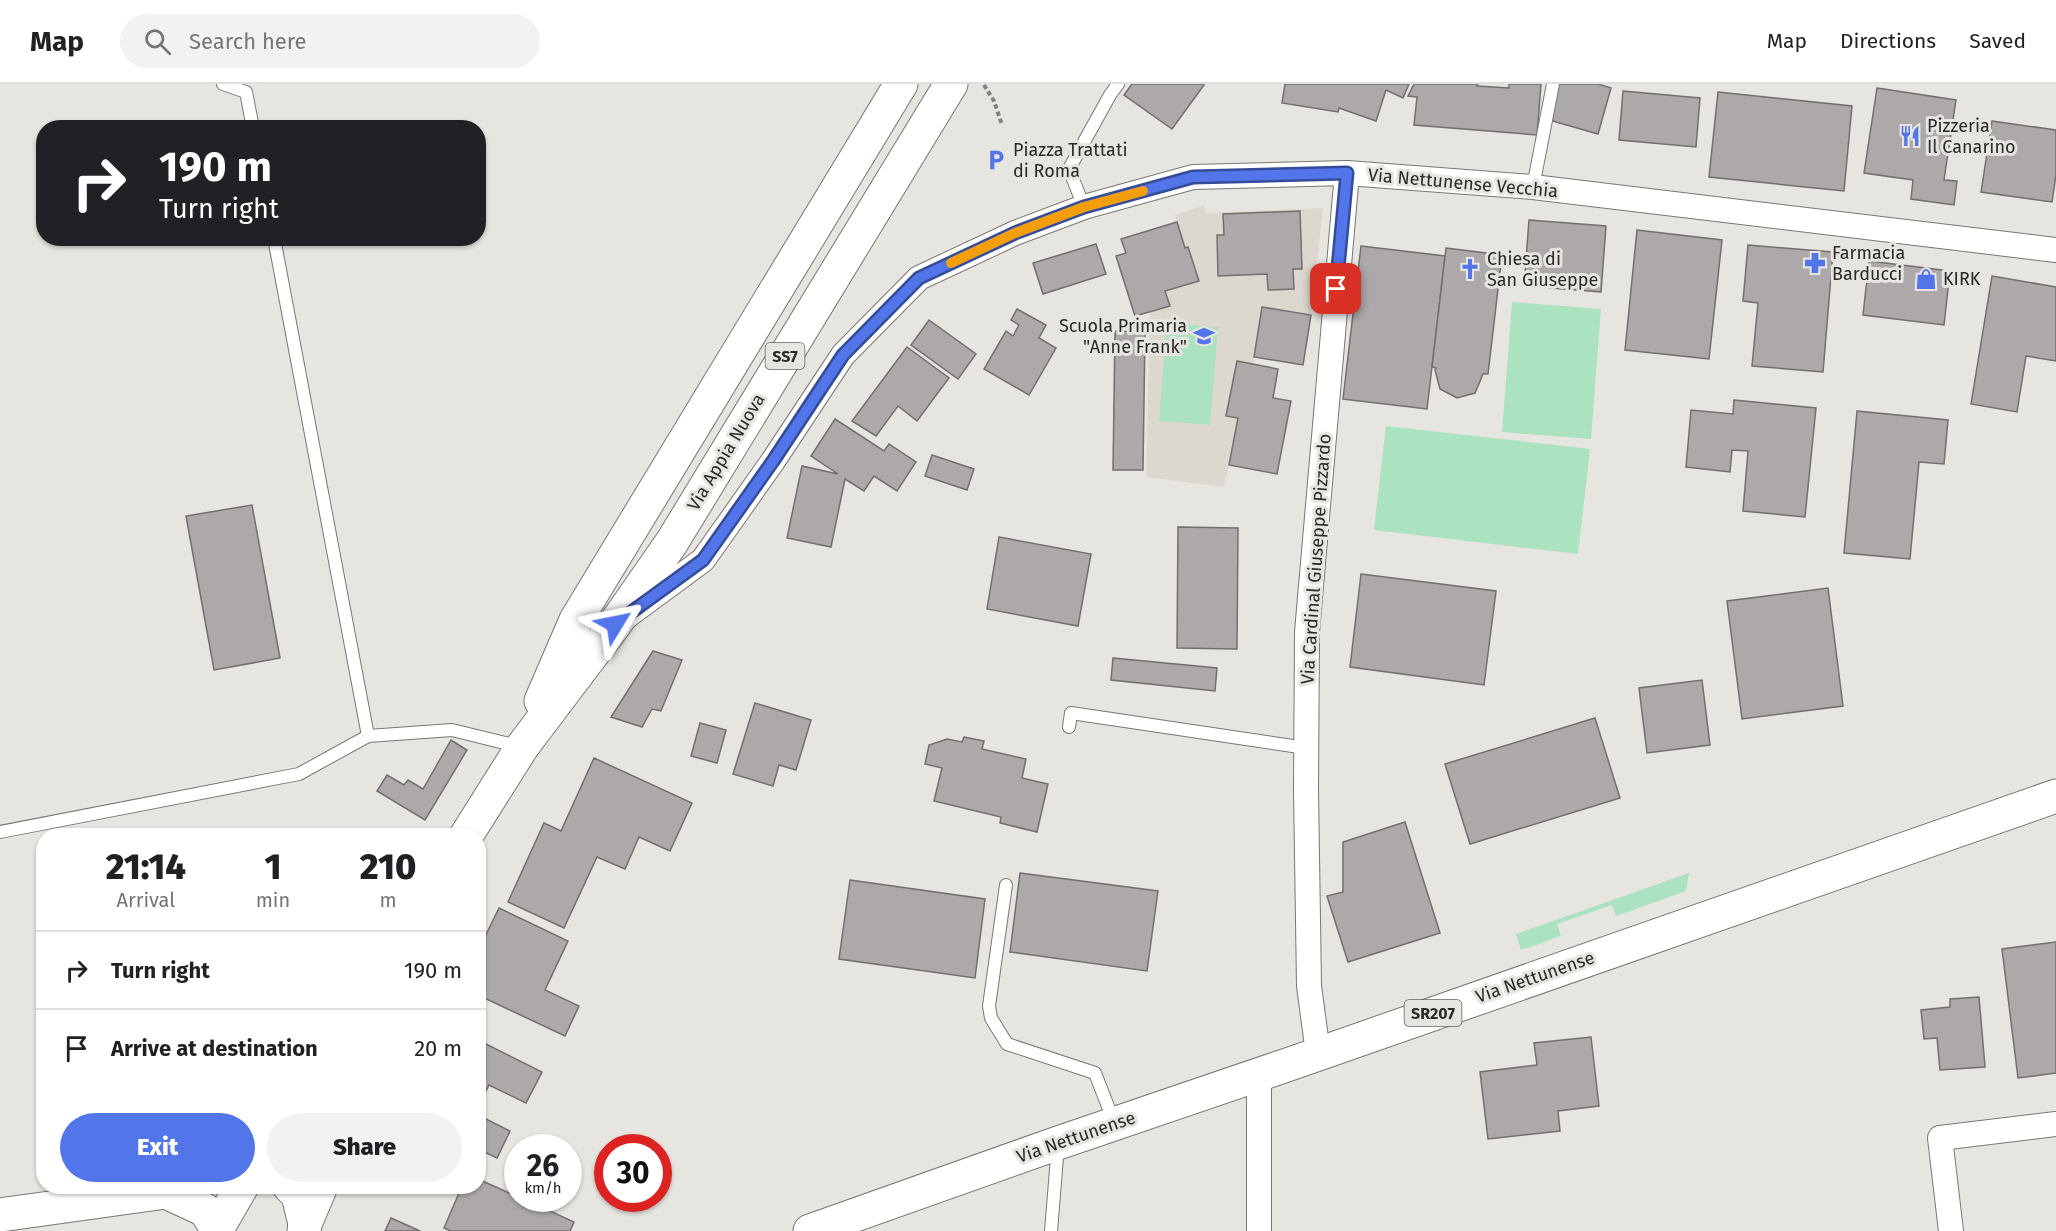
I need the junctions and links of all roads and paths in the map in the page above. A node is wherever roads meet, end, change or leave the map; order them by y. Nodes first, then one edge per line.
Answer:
1 (222, 84) edge
2 (901, 84) edge
3 (951, 84) edge
4 (984, 84) edge
5 (1118, 84) edge
6 (1553, 84) edge
7 (251, 120) edge
8 (1002, 125) dead end
9 (1347, 173) junction
10 (1533, 187) junction
11 (1084, 207) junction
12 (276, 246) edge
13 (2056, 250) edge
14 (615, 624) junction
15 (1069, 728) dead end
16 (368, 736) junction
17 (522, 747) junction
18 (1306, 748) junction
19 (2056, 796) edge
20 (472, 828) edge
21 (0, 832) edge
22 (1006, 885) dead end
23 (1318, 1053) junction
24 (1259, 1074) junction
25 (1115, 1123) junction
26 (2056, 1124) edge
27 (1058, 1143) junction
28 (144, 1194) edge
29 (184, 1194) edge
30 (237, 1194) edge
31 (297, 1194) edge
32 (318, 1194) edge
33 (0, 1215) edge
34 (304, 1227) edge
35 (829, 1228) edge
36 (216, 1230) edge
37 (1051, 1231) edge
38 (1259, 1231) edge
39 (1951, 1231) edge

1 - 7 lane
2 - 17 main road, Via Appia Nuova / SS7
3 - 14 main road, Via Appia Nuova / SS7
4 - 8 path
5 - 11 lane
6 - 10 lane
9 - 10 street, Via Nettunense Vecchia
9 - 11 street, Via Nettunense Vecchia
9 - 18 street, Via Cardinal Giuseppe Pizzardo
10 - 13 street, Via Nettunense Vecchia
11 - 14 street, Via Nettunense Vecchia
12 - 16 lane
14 - 17 main road, Via Appia Nuova / SS7
15 - 18 lane
16 - 17 lane
16 - 21 lane
17 - 20 main road, Via Appia Nuova / SS7
18 - 23 street, Via Cardinal Giuseppe Pizzardo
19 - 23 main road, Via Nettunense / SR207
22 - 25 lane
23 - 24 main road, Via Nettunense / SR207
24 - 25 main road, Via Nettunense / SR207
24 - 38 street
25 - 27 main road, Via Nettunense / SR207
26 - 39 street
27 - 35 main road, Via Nettunense / SR207
27 - 37 lane
28 - 33 main road
29 - 36 main road
30 - 36 main road
31 - 34 main road
32 - 34 main road

